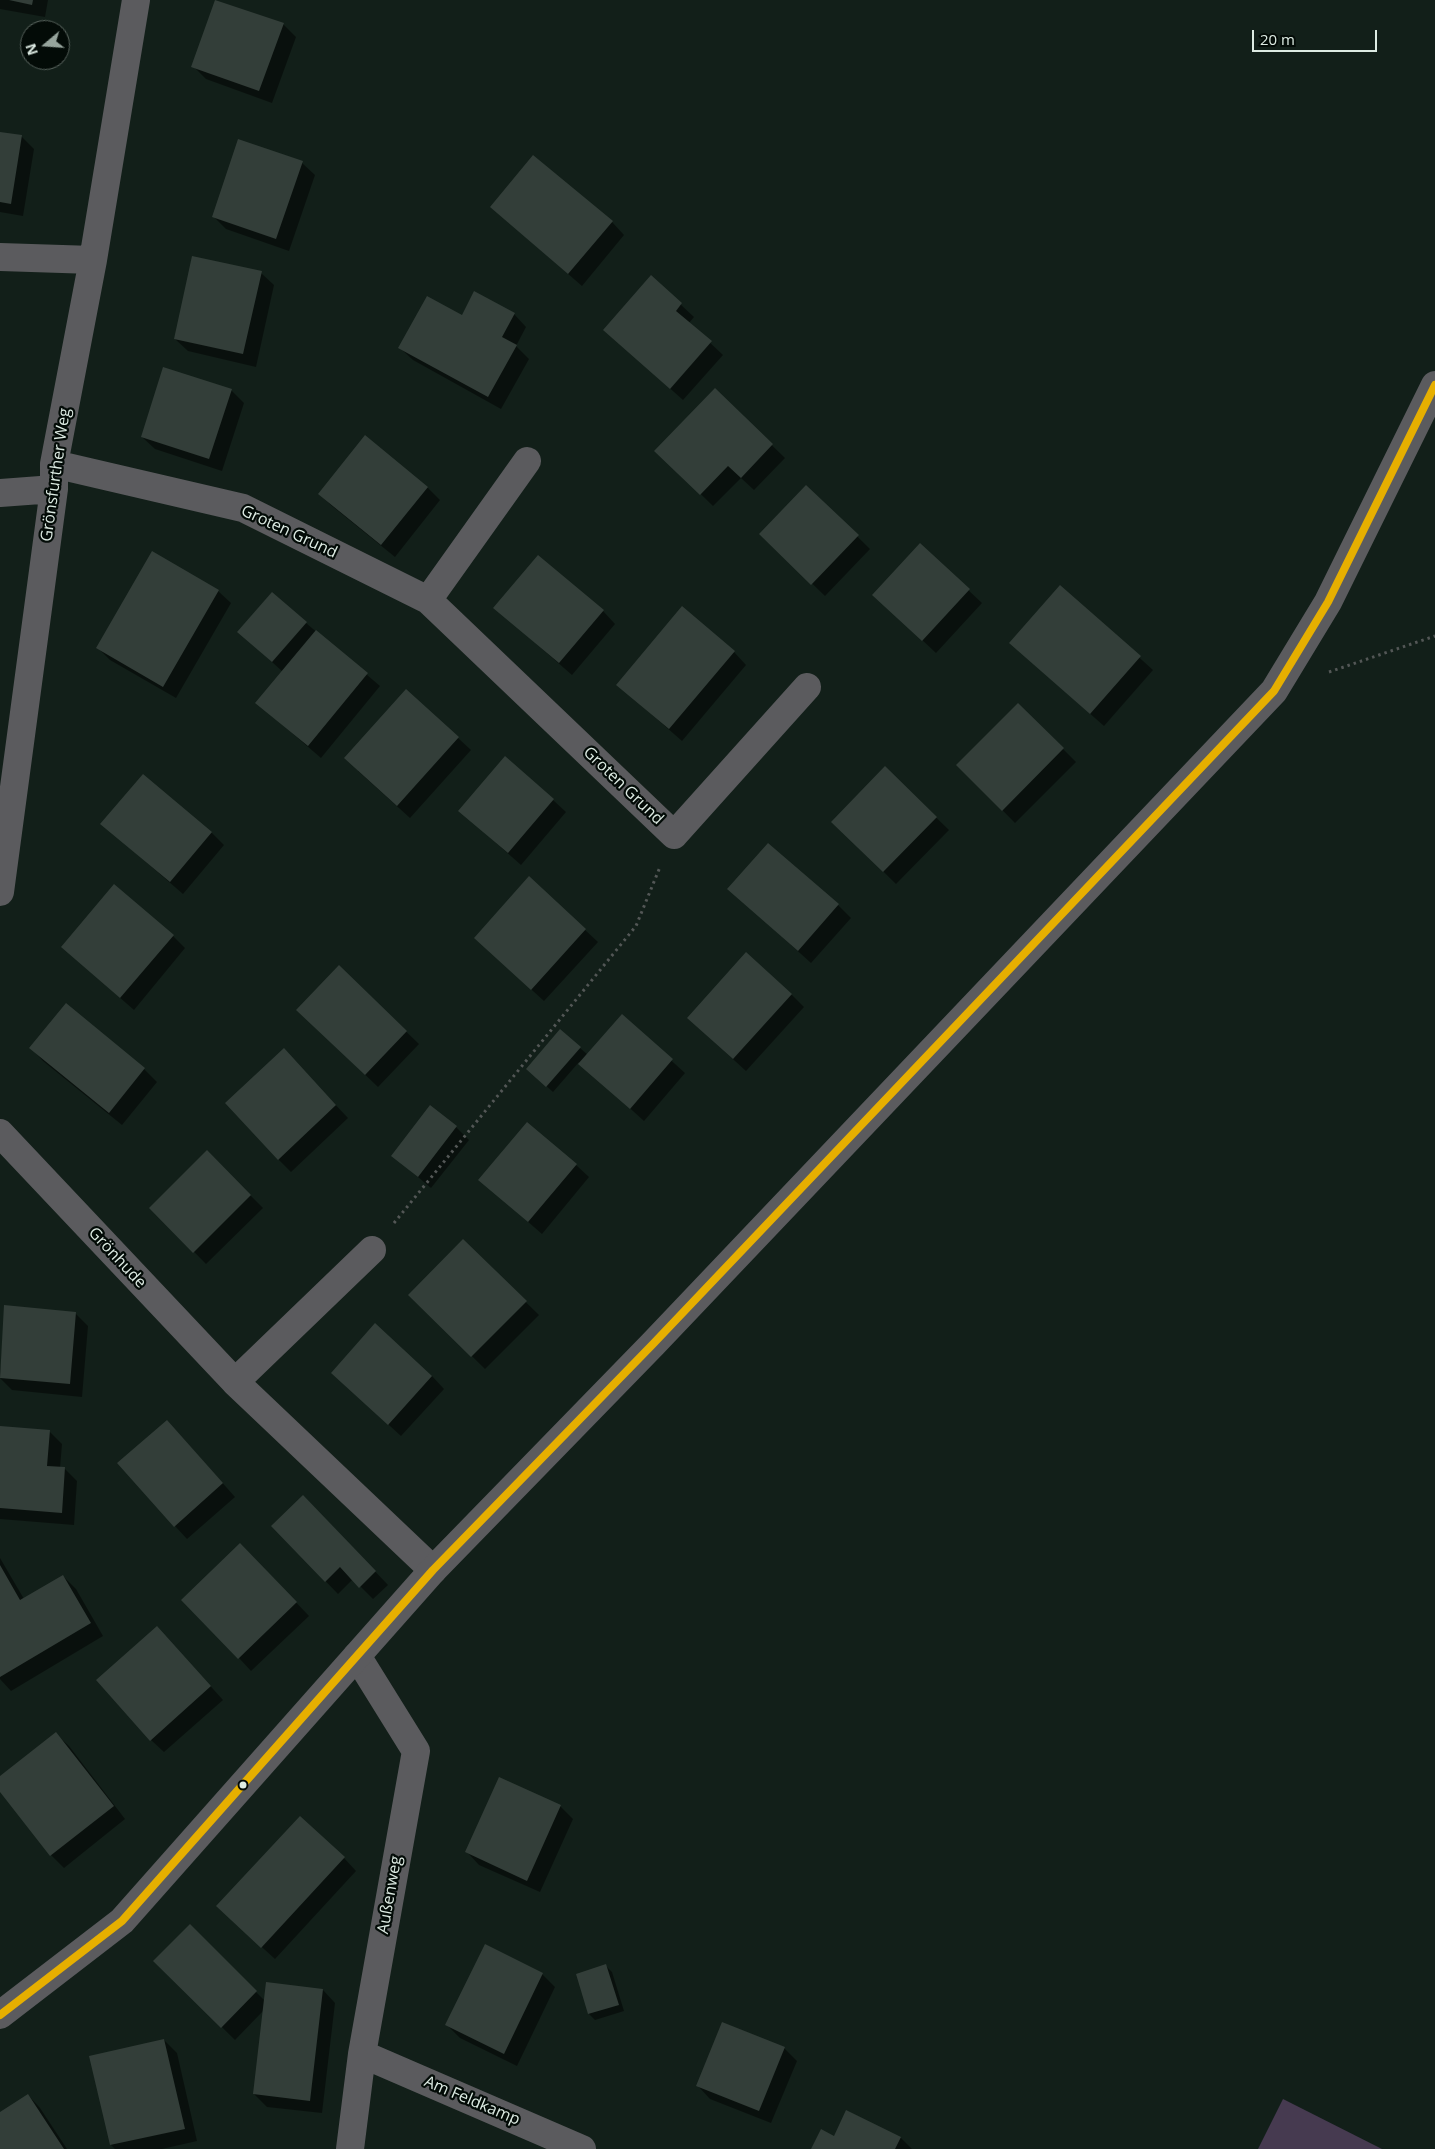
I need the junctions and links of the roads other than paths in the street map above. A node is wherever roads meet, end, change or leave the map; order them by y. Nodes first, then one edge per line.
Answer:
1 (136, 0) edge
2 (0, 257) edge
3 (93, 260) junction
4 (1435, 385) edge
5 (527, 461) dead end
6 (54, 477) junction
7 (0, 493) edge
8 (428, 600) junction
9 (807, 687) dead end
10 (0, 892) edge
11 (0, 1133) edge
12 (372, 1250) road end
13 (235, 1382) junction
14 (433, 1570) junction
15 (357, 1656) junction
16 (0, 2015) edge
17 (362, 2054) junction
18 (350, 2149) edge
19 (582, 2149) edge

1 - 3 street, Grönsfurther Weg
2 - 3 street
3 - 6 street, Grönsfurther Weg
4 - 14 street
5 - 8 street
6 - 7 street, Groten Grund
6 - 8 street, Groten Grund
6 - 10 street, Grönsfurther Weg
8 - 9 street, Groten Grund
11 - 13 street, Grönhude
12 - 13 street
13 - 14 street, Grönhude
14 - 15 street
15 - 16 street
15 - 17 street, Außenweg
17 - 18 street, Außenweg
17 - 19 street, Am Feldkamp

